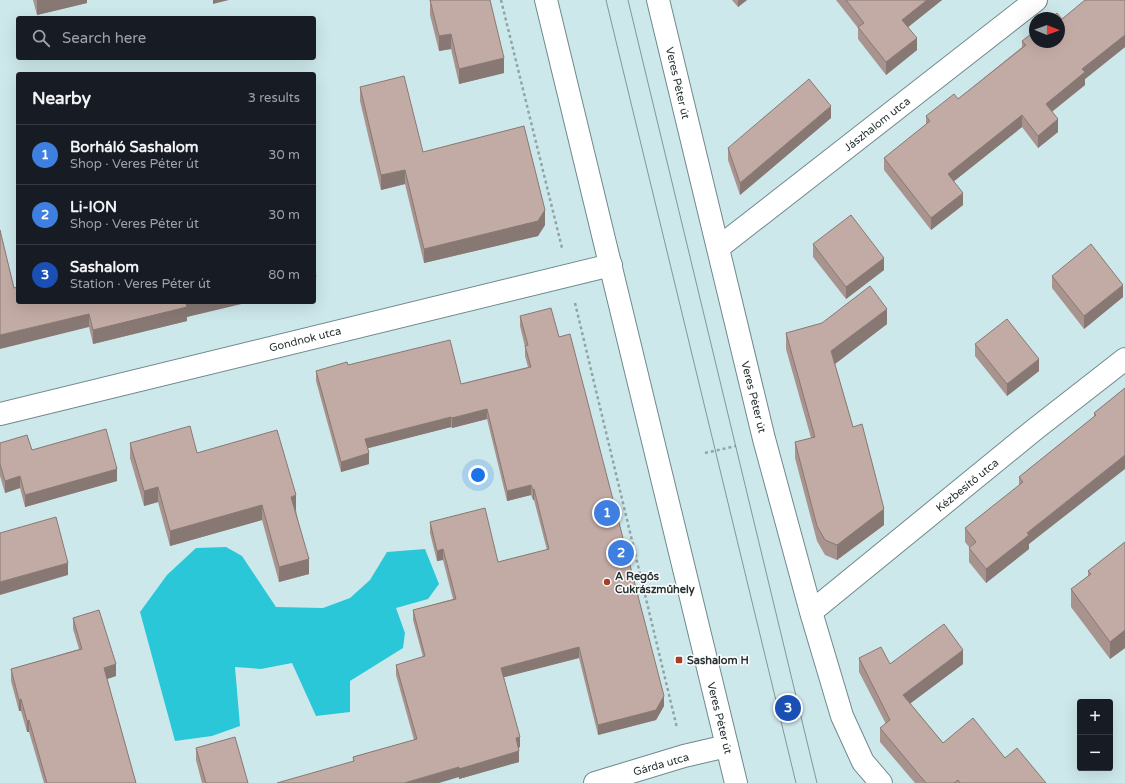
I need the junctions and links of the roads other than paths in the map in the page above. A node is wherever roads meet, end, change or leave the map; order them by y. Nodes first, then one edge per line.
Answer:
1 (546, 0) edge
2 (658, 0) edge
3 (1036, 0) edge
4 (718, 248) junction
5 (610, 266) junction
6 (1125, 359) edge
7 (0, 414) edge
8 (811, 612) junction
9 (727, 746) junction
10 (595, 783) edge
11 (736, 783) edge
12 (881, 783) edge

1 - 5 street, Veres Péter út
2 - 4 street, Veres Péter út
3 - 4 street, Jászhalom utca
4 - 8 street, Veres Péter út
5 - 7 street, Gondnok utca
5 - 9 street, Veres Péter út
6 - 8 street, Kézbesítő utca
8 - 12 street, Veres Péter út
9 - 10 street, Gárda utca
9 - 11 street, Veres Péter út

